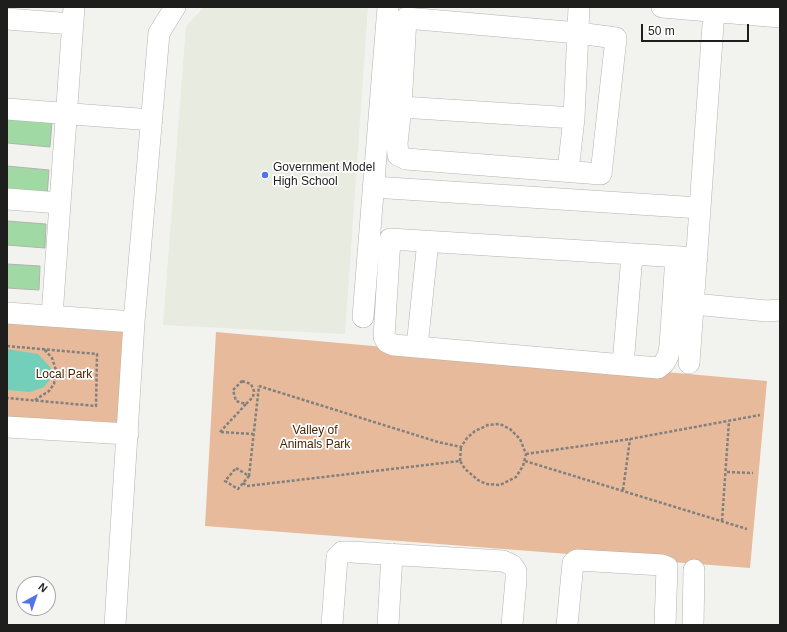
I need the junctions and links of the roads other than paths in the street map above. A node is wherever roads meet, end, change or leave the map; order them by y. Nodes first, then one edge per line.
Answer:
1 (175, 7) edge
2 (388, 7) edge
3 (579, 7) edge
4 (662, 7) edge
5 (714, 11) junction
6 (73, 16) edge
7 (780, 17) edge
8 (7, 19) edge
9 (578, 33) junction
10 (401, 108) junction
11 (7, 109) edge
12 (66, 113) junction
13 (574, 118) junction
14 (152, 120) junction
15 (568, 171) junction
16 (373, 187) junction
17 (7, 199) edge
18 (60, 203) junction
19 (700, 208) junction
20 (428, 241) junction
21 (632, 255) junction
22 (676, 257) junction
23 (697, 258) junction
24 (694, 304) junction
25 (780, 310) edge
26 (7, 313) edge
27 (52, 316) junction
28 (363, 317) dead end
29 (134, 322) junction
30 (417, 347) junction
31 (689, 363) dead end
32 (623, 365) junction
33 (7, 427) edge
34 (128, 434) junction
35 (392, 554) junction
36 (694, 570) dead end
37 (115, 625) edge
38 (332, 625) edge
39 (388, 625) edge
40 (512, 625) edge
41 (567, 625) edge
42 (665, 625) edge
43 (693, 625) edge

1 - 14 street
2 - 16 street
3 - 9 street
4 - 5 street
5 - 7 street
5 - 19 street
6 - 8 street
6 - 12 street
9 - 10 street
9 - 13 street
9 - 15 street
10 - 13 street
10 - 15 street
11 - 12 street
12 - 14 street
12 - 18 street
13 - 15 street
14 - 29 street
16 - 19 street
16 - 28 street
17 - 18 street
18 - 27 street
19 - 23 street
20 - 21 street
20 - 30 street
20 - 30 street
21 - 22 street
21 - 32 street
22 - 23 street
22 - 32 street
23 - 24 street
24 - 25 street
24 - 31 street
26 - 27 street
27 - 29 street
29 - 34 street
30 - 32 street
33 - 34 street
34 - 37 street
35 - 38 street
35 - 39 street
35 - 40 street
36 - 43 street
41 - 42 street

